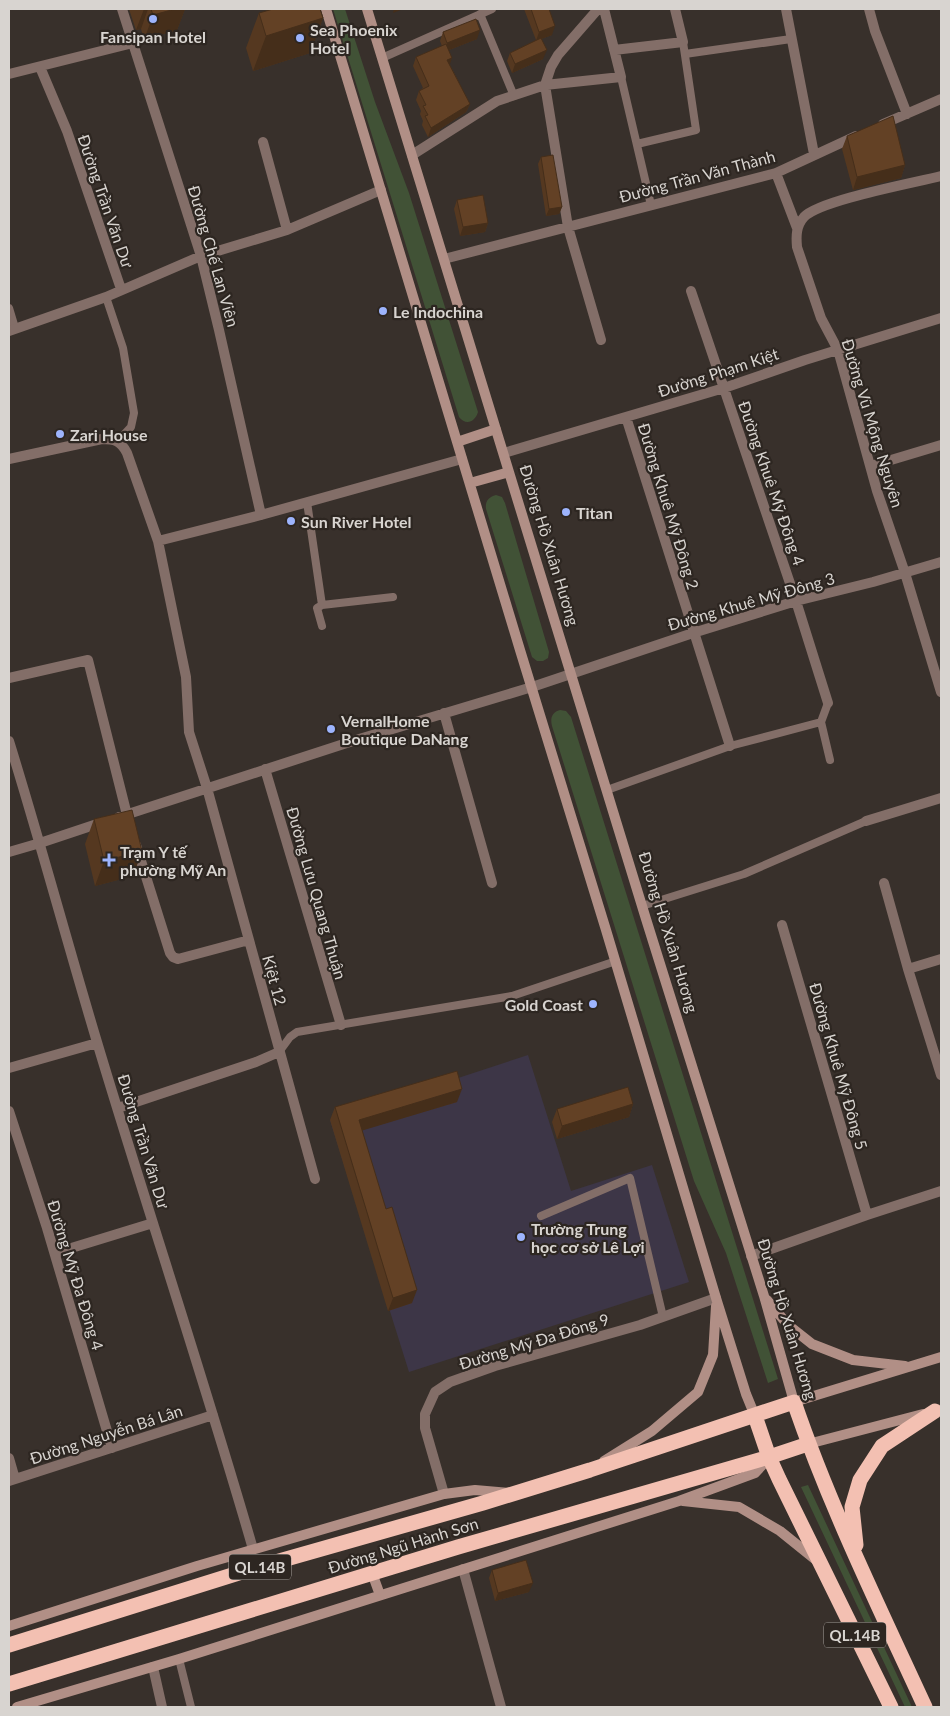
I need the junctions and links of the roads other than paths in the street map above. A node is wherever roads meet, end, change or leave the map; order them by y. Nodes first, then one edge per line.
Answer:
1 (122, 9) edge
2 (326, 9) edge
3 (367, 9) edge
4 (492, 9) edge
5 (598, 9) edge
6 (604, 9) edge
7 (675, 9) edge
8 (786, 9) edge
9 (869, 9) edge
10 (480, 14) junction
11 (791, 39) junction
12 (683, 42) junction
13 (133, 43) junction
14 (614, 50) junction
15 (685, 54) junction
16 (382, 58) junction
17 (40, 67) junction
18 (9, 74) edge
19 (621, 77) junction
20 (545, 85) junction
21 (514, 96) junction
22 (941, 100) edge
23 (907, 114) junction
24 (263, 142) dead end
25 (637, 144) junction
26 (814, 154) junction
27 (412, 155) junction
28 (776, 173) junction
29 (941, 176) edge
30 (381, 190) junction
31 (651, 205) junction
32 (568, 227) junction
33 (797, 228) junction
34 (286, 230) junction
35 (201, 256) junction
36 (444, 259) junction
37 (121, 290) junction
38 (690, 291) dead end
39 (106, 297) junction
40 (9, 308) edge
41 (941, 318) edge
42 (12, 330) edge
43 (601, 340) dead end
44 (838, 350) junction
45 (724, 388) junction
46 (626, 417) junction
47 (496, 429) junction
48 (118, 441) junction
49 (457, 442) junction
50 (941, 445) edge
51 (504, 453) junction
52 (9, 459) edge
53 (462, 459) junction
54 (871, 466) junction
55 (509, 472) junction
56 (470, 484) junction
57 (307, 502) junction
58 (262, 515) junction
59 (158, 541) junction
60 (941, 562) edge
61 (905, 573) junction
62 (393, 597) dead end
63 (796, 602) junction
64 (322, 605) junction
65 (322, 626) dead end
66 (694, 633) junction
67 (572, 674) junction
68 (939, 674) edge
69 (9, 678) edge
70 (532, 687) junction
71 (941, 692) edge
72 (828, 703) joint
73 (444, 713) junction
74 (820, 722) junction
75 (9, 741) edge
76 (730, 746) junction
77 (830, 760) dead end
78 (265, 769) junction
79 (207, 788) junction
80 (607, 790) junction
81 (941, 798) edge
82 (126, 814) junction
83 (866, 821) joint
84 (40, 843) junction
85 (9, 852) edge
86 (884, 883) dead end
87 (492, 884) dead end
88 (642, 906) junction
89 (782, 925) dead end
90 (249, 940) junction
91 (941, 959) edge
92 (616, 961) junction
93 (908, 969) junction
94 (341, 1025) junction
95 (98, 1042) junction
96 (280, 1052) junction
97 (9, 1068) edge
98 (941, 1075) edge
99 (118, 1108) junction
100 (9, 1110) edge
101 (315, 1179) dead end
102 (941, 1191) edge
103 (867, 1215) junction
104 (541, 1216) dead end
105 (153, 1223) junction
106 (55, 1253) junction
107 (751, 1256) junction
108 (764, 1296) junction
109 (716, 1298) junction
110 (663, 1317) junction
111 (941, 1357) edge
112 (909, 1367) junction
113 (794, 1402) junction
114 (938, 1410) edge
115 (213, 1415) junction
116 (755, 1416) junction
117 (808, 1444) junction
118 (112, 1448) junction
119 (769, 1457) junction
120 (9, 1458) edge
121 (590, 1470) junction
122 (12, 1480) edge
123 (513, 1493) junction
124 (444, 1494) junction
125 (679, 1501) junction
126 (253, 1549) junction
127 (858, 1559) junction
128 (820, 1563) junction
129 (463, 1569) junction
130 (372, 1573) junction
131 (380, 1595) junction
132 (9, 1626) edge
133 (9, 1645) edge
134 (179, 1659) junction
135 (152, 1667) junction
136 (9, 1684) edge
137 (17, 1707) edge
138 (162, 1707) edge
139 (191, 1707) edge
140 (501, 1707) edge
141 (891, 1707) edge
142 (925, 1707) edge

1 - 13 street, Đường Chế Lan Viên
2 - 30 main road
3 - 16 main road, Đường Hồ Xuân Hương
4 - 10 lane
5 - 20 street
6 - 14 street
7 - 12 street
8 - 11 street
9 - 23 street
10 - 16 lane
10 - 21 lane
11 - 15 lane
11 - 26 street
12 - 14 street
12 - 15 lane
13 - 17 street
13 - 35 street, Đường Chế Lan Viên
14 - 19 street
15 - 25 lane
16 - 27 main road, Đường Hồ Xuân Hương
17 - 18 street
17 - 37 street, Đường Trần Văn Dư
19 - 20 street
19 - 25 lane
20 - 21 street
20 - 32 street
21 - 27 street
22 - 23 street, Đường Trần Văn Thành
23 - 26 street, Đường Trần Văn Thành
24 - 34 street
25 - 31 lane
26 - 28 street, Đường Trần Văn Thành
27 - 36 main road, Đường Hồ Xuân Hương
28 - 31 street, Đường Trần Văn Thành
28 - 33 street, Đường Vũ Mộng Nguyên
29 - 33 street
30 - 34 street
30 - 49 main road
31 - 32 street, Đường Trần Văn Thành
32 - 36 street, Đường Trần Văn Thành
32 - 43 street
33 - 44 street, Đường Vũ Mộng Nguyên
34 - 35 street
35 - 37 street
35 - 58 street, Đường Chế Lan Viên
36 - 47 main road, Đường Hồ Xuân Hương
37 - 39 street, Đường Trần Văn Dư
38 - 45 street, Đường Khuê Mỹ Đông 4
39 - 42 street, Đường Trần Văn Dư
39 - 48 lane
40 - 42 lane
41 - 44 street, Đường Phạm Kiệt
44 - 45 street, Đường Phạm Kiệt
44 - 54 street, Đường Vũ Mộng Nguyên
45 - 46 street, Đường Phạm Kiệt
45 - 63 street, Đường Khuê Mỹ Đông 4
46 - 51 street, Đường Phạm Kiệt
46 - 66 street, Đường Khuê Mỹ Đông 2
47 - 49 main road
47 - 51 main road, Đường Hồ Xuân Hương
48 - 52 street
48 - 59 street
49 - 53 main road
50 - 54 street
51 - 55 main road, Đường Hồ Xuân Hương
53 - 56 main road
53 - 57 street
54 - 61 street, Đường Vũ Mộng Nguyên
55 - 56 main road
55 - 67 main road, Đường Hồ Xuân Hương
56 - 70 main road
57 - 58 street
57 - 64 lane
58 - 59 street
59 - 79 street
60 - 61 street, Đường Khuê Mỹ Đông 3
61 - 63 street, Đường Khuê Mỹ Đông 3
61 - 68 street, Đường Vũ Mộng Nguyên
62 - 64 lane
63 - 66 street, Đường Khuê Mỹ Đông 3
63 - 72 street, Đường Khuê Mỹ Đông 4
64 - 65 lane
66 - 67 street, Đường Khuê Mỹ Đông 3
66 - 76 street, Đường Khuê Mỹ Đông 2
67 - 70 street, Đường Khuê Mỹ Đông 3
67 - 80 main road, Đường Hồ Xuân Hương
68 - 71 street, Đường Vũ Mộng Nguyên
69 - 82 street
70 - 73 street
70 - 92 main road
72 - 74 lane
73 - 78 street
73 - 87 street
74 - 76 lane
74 - 77 lane
75 - 84 street, Đường Trần Văn Dư
76 - 80 lane
78 - 79 street
78 - 94 street, Đường Lưu Quang Thuận
79 - 82 street
79 - 90 street, Kiệt 12
80 - 88 main road, Đường Hồ Xuân Hương
81 - 83 street
82 - 84 street
82 - 90 street
83 - 88 lane
84 - 85 street
84 - 95 street, Đường Trần Văn Dư
86 - 93 street
88 - 107 main road, Đường Hồ Xuân Hương
89 - 103 street, Đường Khuê Mỹ Đông 5
90 - 96 street, Kiệt 12
91 - 93 street
92 - 94 lane
92 - 109 main road
93 - 98 street
94 - 96 lane
95 - 97 street
95 - 99 street, Đường Trần Văn Dư
96 - 99 street
96 - 101 street, Kiệt 12
99 - 105 street, Đường Trần Văn Dư
100 - 106 street, Đường Mỹ Đa Đông 4
102 - 103 street
103 - 107 street
104 - 110 lane
105 - 106 street
105 - 115 street, Đường Trần Văn Dư
106 - 118 street, Đường Mỹ Đa Đông 4
107 - 108 main road, Đường Hồ Xuân Hương
108 - 112 main road
108 - 113 main road, Đường Hồ Xuân Hương
109 - 110 street, Đường Mỹ Đa Đông 9
109 - 116 main road
109 - 121 main road
110 - 124 street, Đường Mỹ Đa Đông 9
111 - 112 main road
112 - 113 main road
113 - 116 highway, Đường Ngũ Hành Sơn
113 - 117 highway, Đường Hồ Xuân Hương
114 - 117 main road
114 - 127 highway
115 - 118 street, Đường Nguyễn Bá Lân
115 - 126 street, Đường Trần Văn Dư
116 - 119 highway
116 - 121 highway, Đường Ngũ Hành Sơn / QL.14B
117 - 119 highway, Đường Ngũ Hành Sơn
117 - 127 highway, Đường Hồ Xuân Hương / QL.14B
118 - 122 street, Đường Nguyễn Bá Lân
119 - 125 main road
119 - 128 highway, QL.14B
119 - 130 highway, Đường Ngũ Hành Sơn / QL.14B
120 - 122 street
121 - 123 highway, Đường Ngũ Hành Sơn / QL.14B
123 - 124 main road, Đường Ngũ Hành Sơn
123 - 133 highway, Đường Ngũ Hành Sơn / QL.14B
124 - 126 main road, Đường Ngũ Hành Sơn
125 - 128 main road
125 - 129 main road
126 - 132 main road, Đường Ngũ Hành Sơn
127 - 142 highway, Đường Hồ Xuân Hương / QL.14B
128 - 141 highway, QL.14B
129 - 131 main road
129 - 140 street
130 - 131 main road
130 - 136 highway, Đường Ngũ Hành Sơn / QL.14B
131 - 134 main road
134 - 135 main road
134 - 139 lane
135 - 137 main road
135 - 138 street

